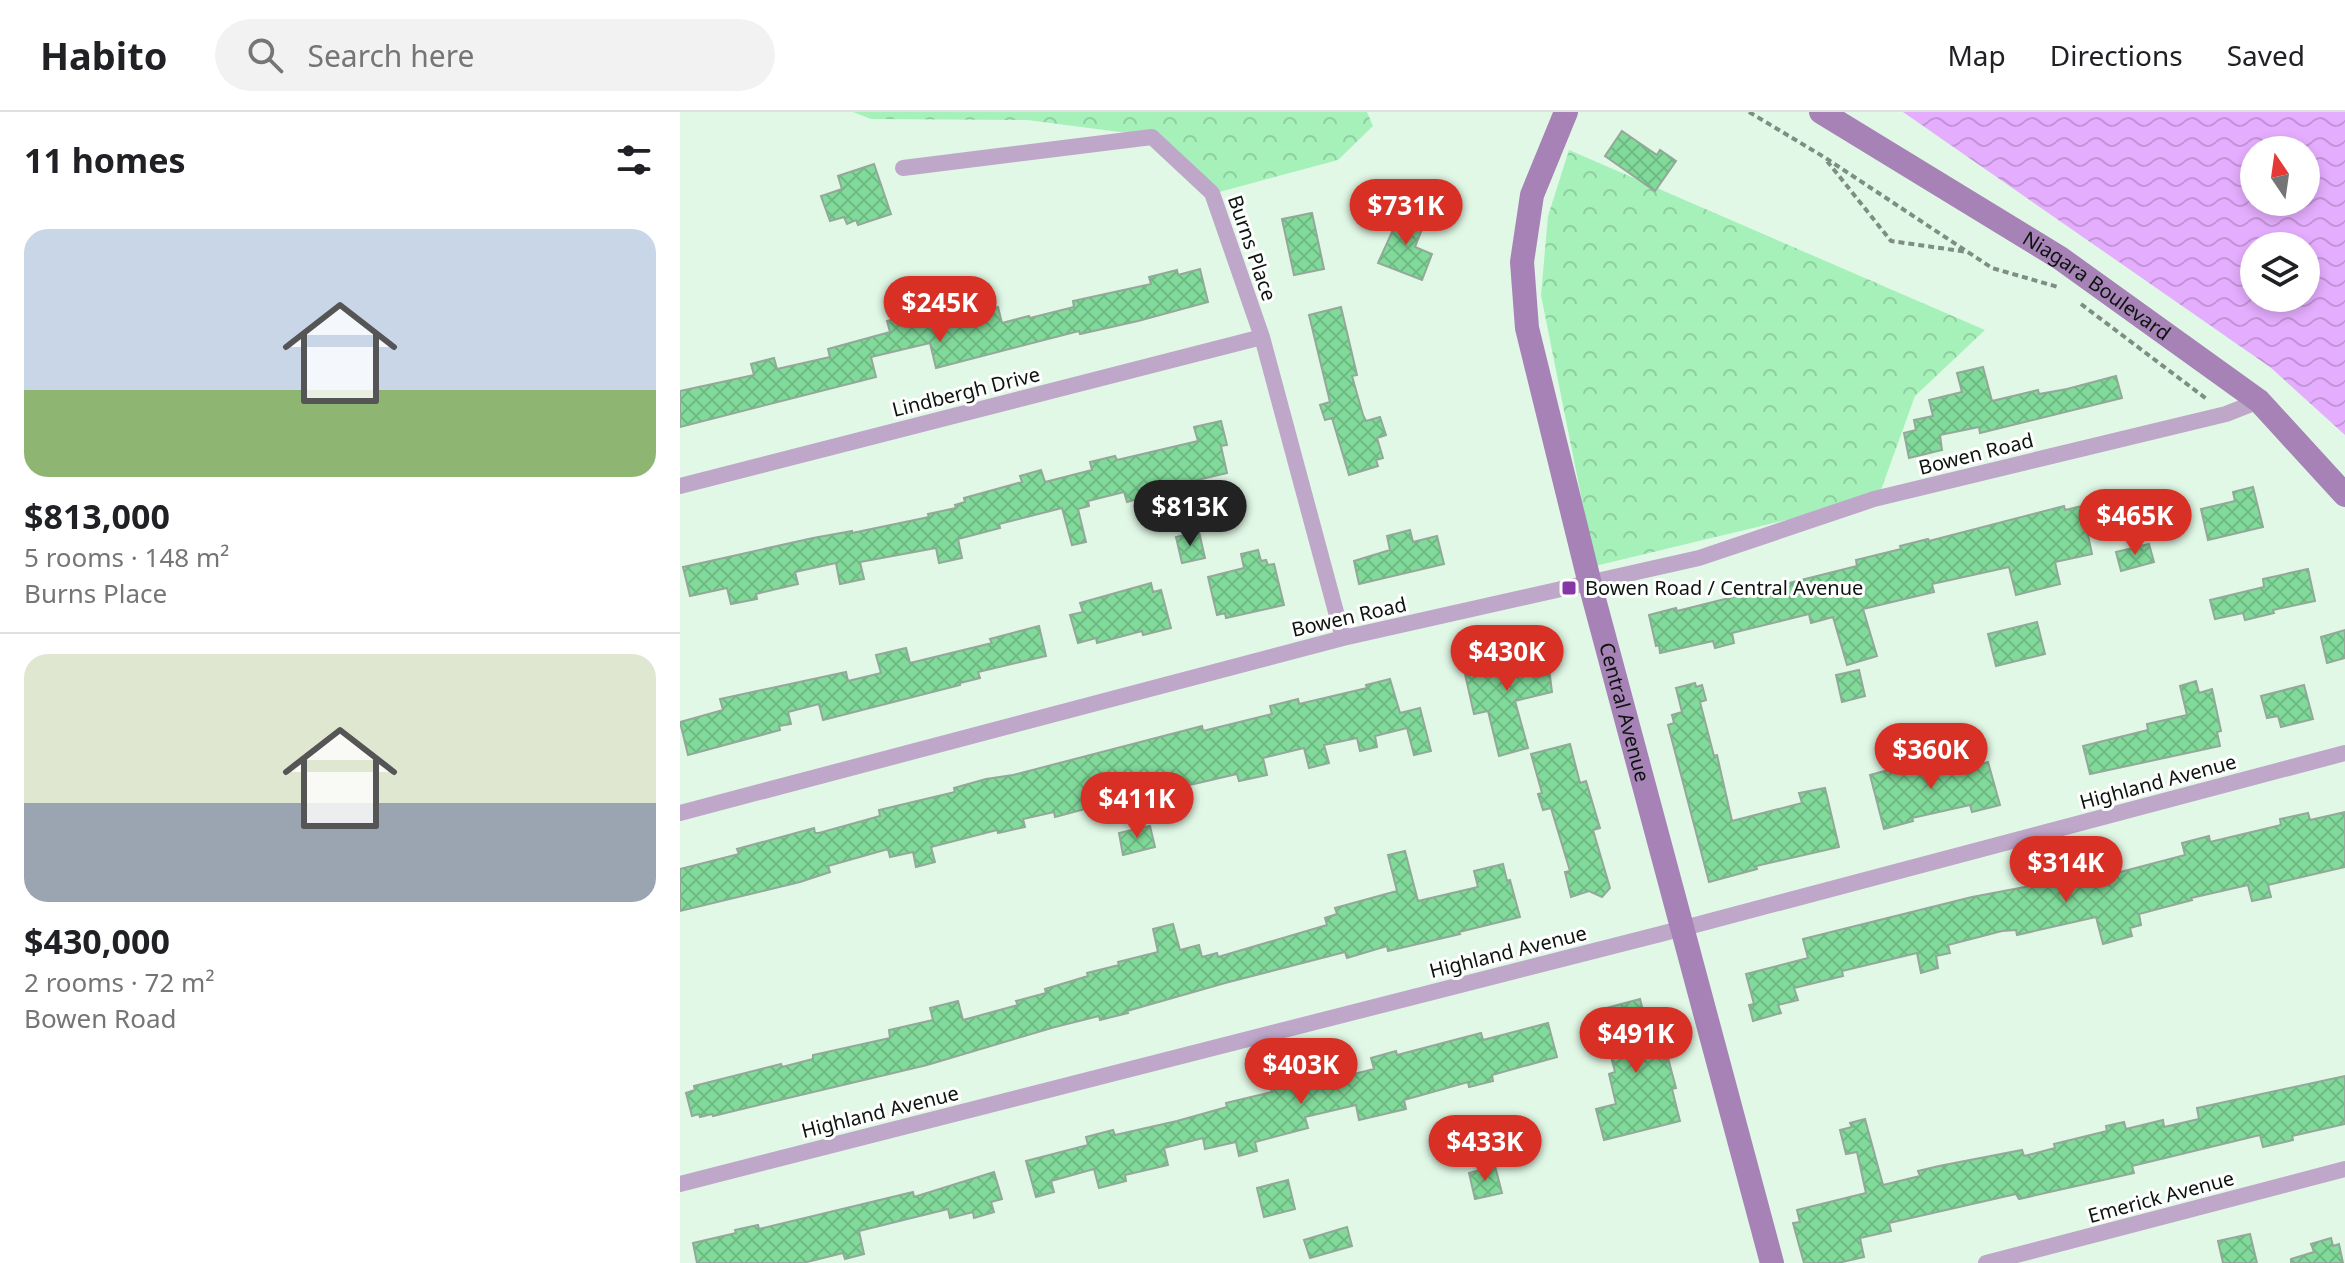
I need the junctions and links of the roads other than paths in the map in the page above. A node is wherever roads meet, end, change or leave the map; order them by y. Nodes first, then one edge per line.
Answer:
1 (1566, 112) edge
2 (1821, 112) edge
3 (903, 168) dead end
4 (1262, 337) junction
5 (2259, 401) junction
6 (680, 486) edge
7 (2345, 495) edge
8 (1590, 584) junction
9 (1343, 638) junction
10 (2345, 753) edge
11 (680, 813) edge
12 (1684, 928) junction
13 (2345, 1169) edge
14 (680, 1184) edge
15 (1772, 1263) edge
16 (1986, 1263) edge

1 - 8 main road, Central Avenue
2 - 5 main road, Niagara Boulevard
3 - 4 street, Burns Place
4 - 6 street, Lindbergh Drive
4 - 9 street, Burns Place
5 - 7 main road, Niagara Boulevard
5 - 8 street, Bowen Road
8 - 9 street, Bowen Road
8 - 12 main road, Central Avenue
9 - 11 street, Bowen Road
10 - 12 street, Highland Avenue
12 - 14 street, Highland Avenue
12 - 15 main road, Central Avenue
13 - 16 street, Emerick Avenue

